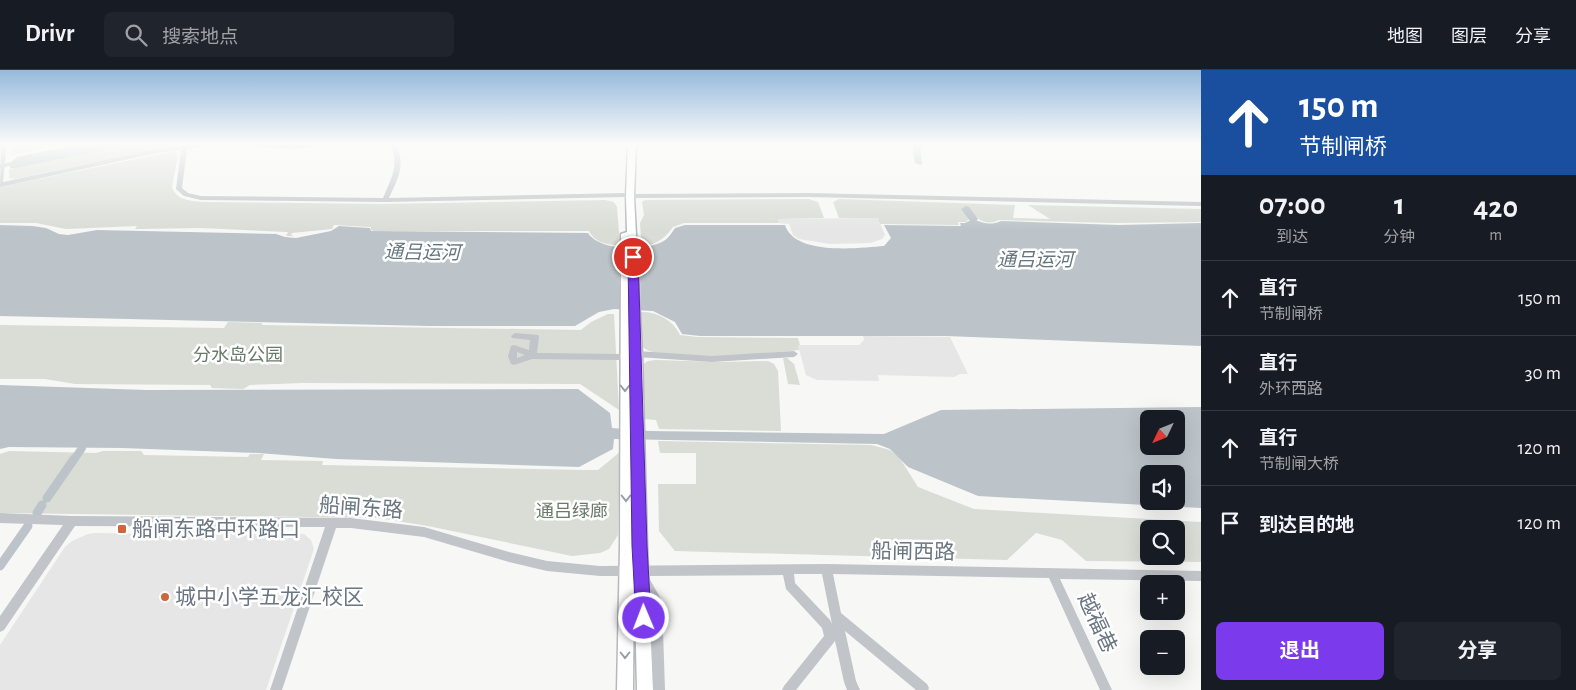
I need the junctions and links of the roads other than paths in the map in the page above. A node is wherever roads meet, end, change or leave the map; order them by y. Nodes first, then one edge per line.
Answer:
1 (58, 173) edge
2 (181, 173) edge
3 (397, 173) edge
4 (626, 173) edge
5 (629, 173) edge
6 (0, 185) edge
7 (627, 196) junction
8 (385, 200) junction
9 (1201, 204) edge
10 (515, 336) dead end
11 (631, 354) junction
12 (794, 354) dead end
13 (632, 449) junction
14 (0, 518) edge
15 (72, 521) junction
16 (332, 523) junction
17 (826, 569) junction
18 (788, 570) junction
19 (625, 571) junction
20 (642, 573) junction
21 (1052, 573) junction
22 (1201, 576) edge
23 (836, 616) junction
24 (0, 626) edge
25 (923, 688) dead end
26 (276, 690) edge
27 (625, 690) edge
28 (645, 690) edge
29 (659, 690) edge
30 (788, 690) edge
31 (854, 690) edge
32 (1106, 690) edge

1 - 6 street
2 - 8 street
3 - 8 street
4 - 7 main road
5 - 7 main road
7 - 8 street
7 - 9 street
7 - 11 main road
10 - 11 street
11 - 12 street
11 - 13 main road
13 -> 19 main road
13 - 20 main road
14 - 15 street, 船闸东路
15 - 16 street, 船闸东路
15 - 24 street
16 - 19 street, 船闸东路
16 - 26 street
17 - 18 street, 船闸西路
17 - 21 street, 船闸西路
17 - 23 street
18 - 20 street, 船闸西路
18 - 30 street
19 - 20 street, 船闸西路
19 -> 27 main road
20 - 28 main road
20 - 29 street
21 - 22 street, 船闸西路
21 - 32 street, 越福巷
23 - 25 street
23 - 31 street

